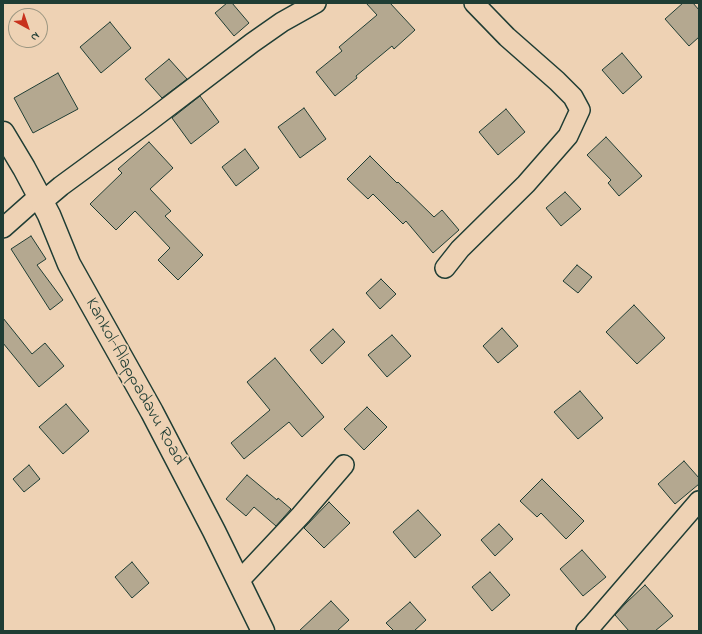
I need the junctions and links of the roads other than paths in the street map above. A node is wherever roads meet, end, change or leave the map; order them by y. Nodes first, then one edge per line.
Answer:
1 (316, 3) edge
2 (474, 3) edge
3 (3, 133) edge
4 (40, 199) junction
5 (3, 228) edge
6 (445, 268) dead end
7 (344, 464) dead end
8 (699, 502) edge
9 (239, 581) junction
10 (263, 631) edge
11 (586, 631) edge

1 - 4 street
2 - 6 street
3 - 4 main road, Kankol-Alappadavu Road
4 - 5 street
4 - 9 main road, Kankol-Alappadavu Road
7 - 9 street
8 - 11 street
9 - 10 main road, Kankol-Alappadavu Road

